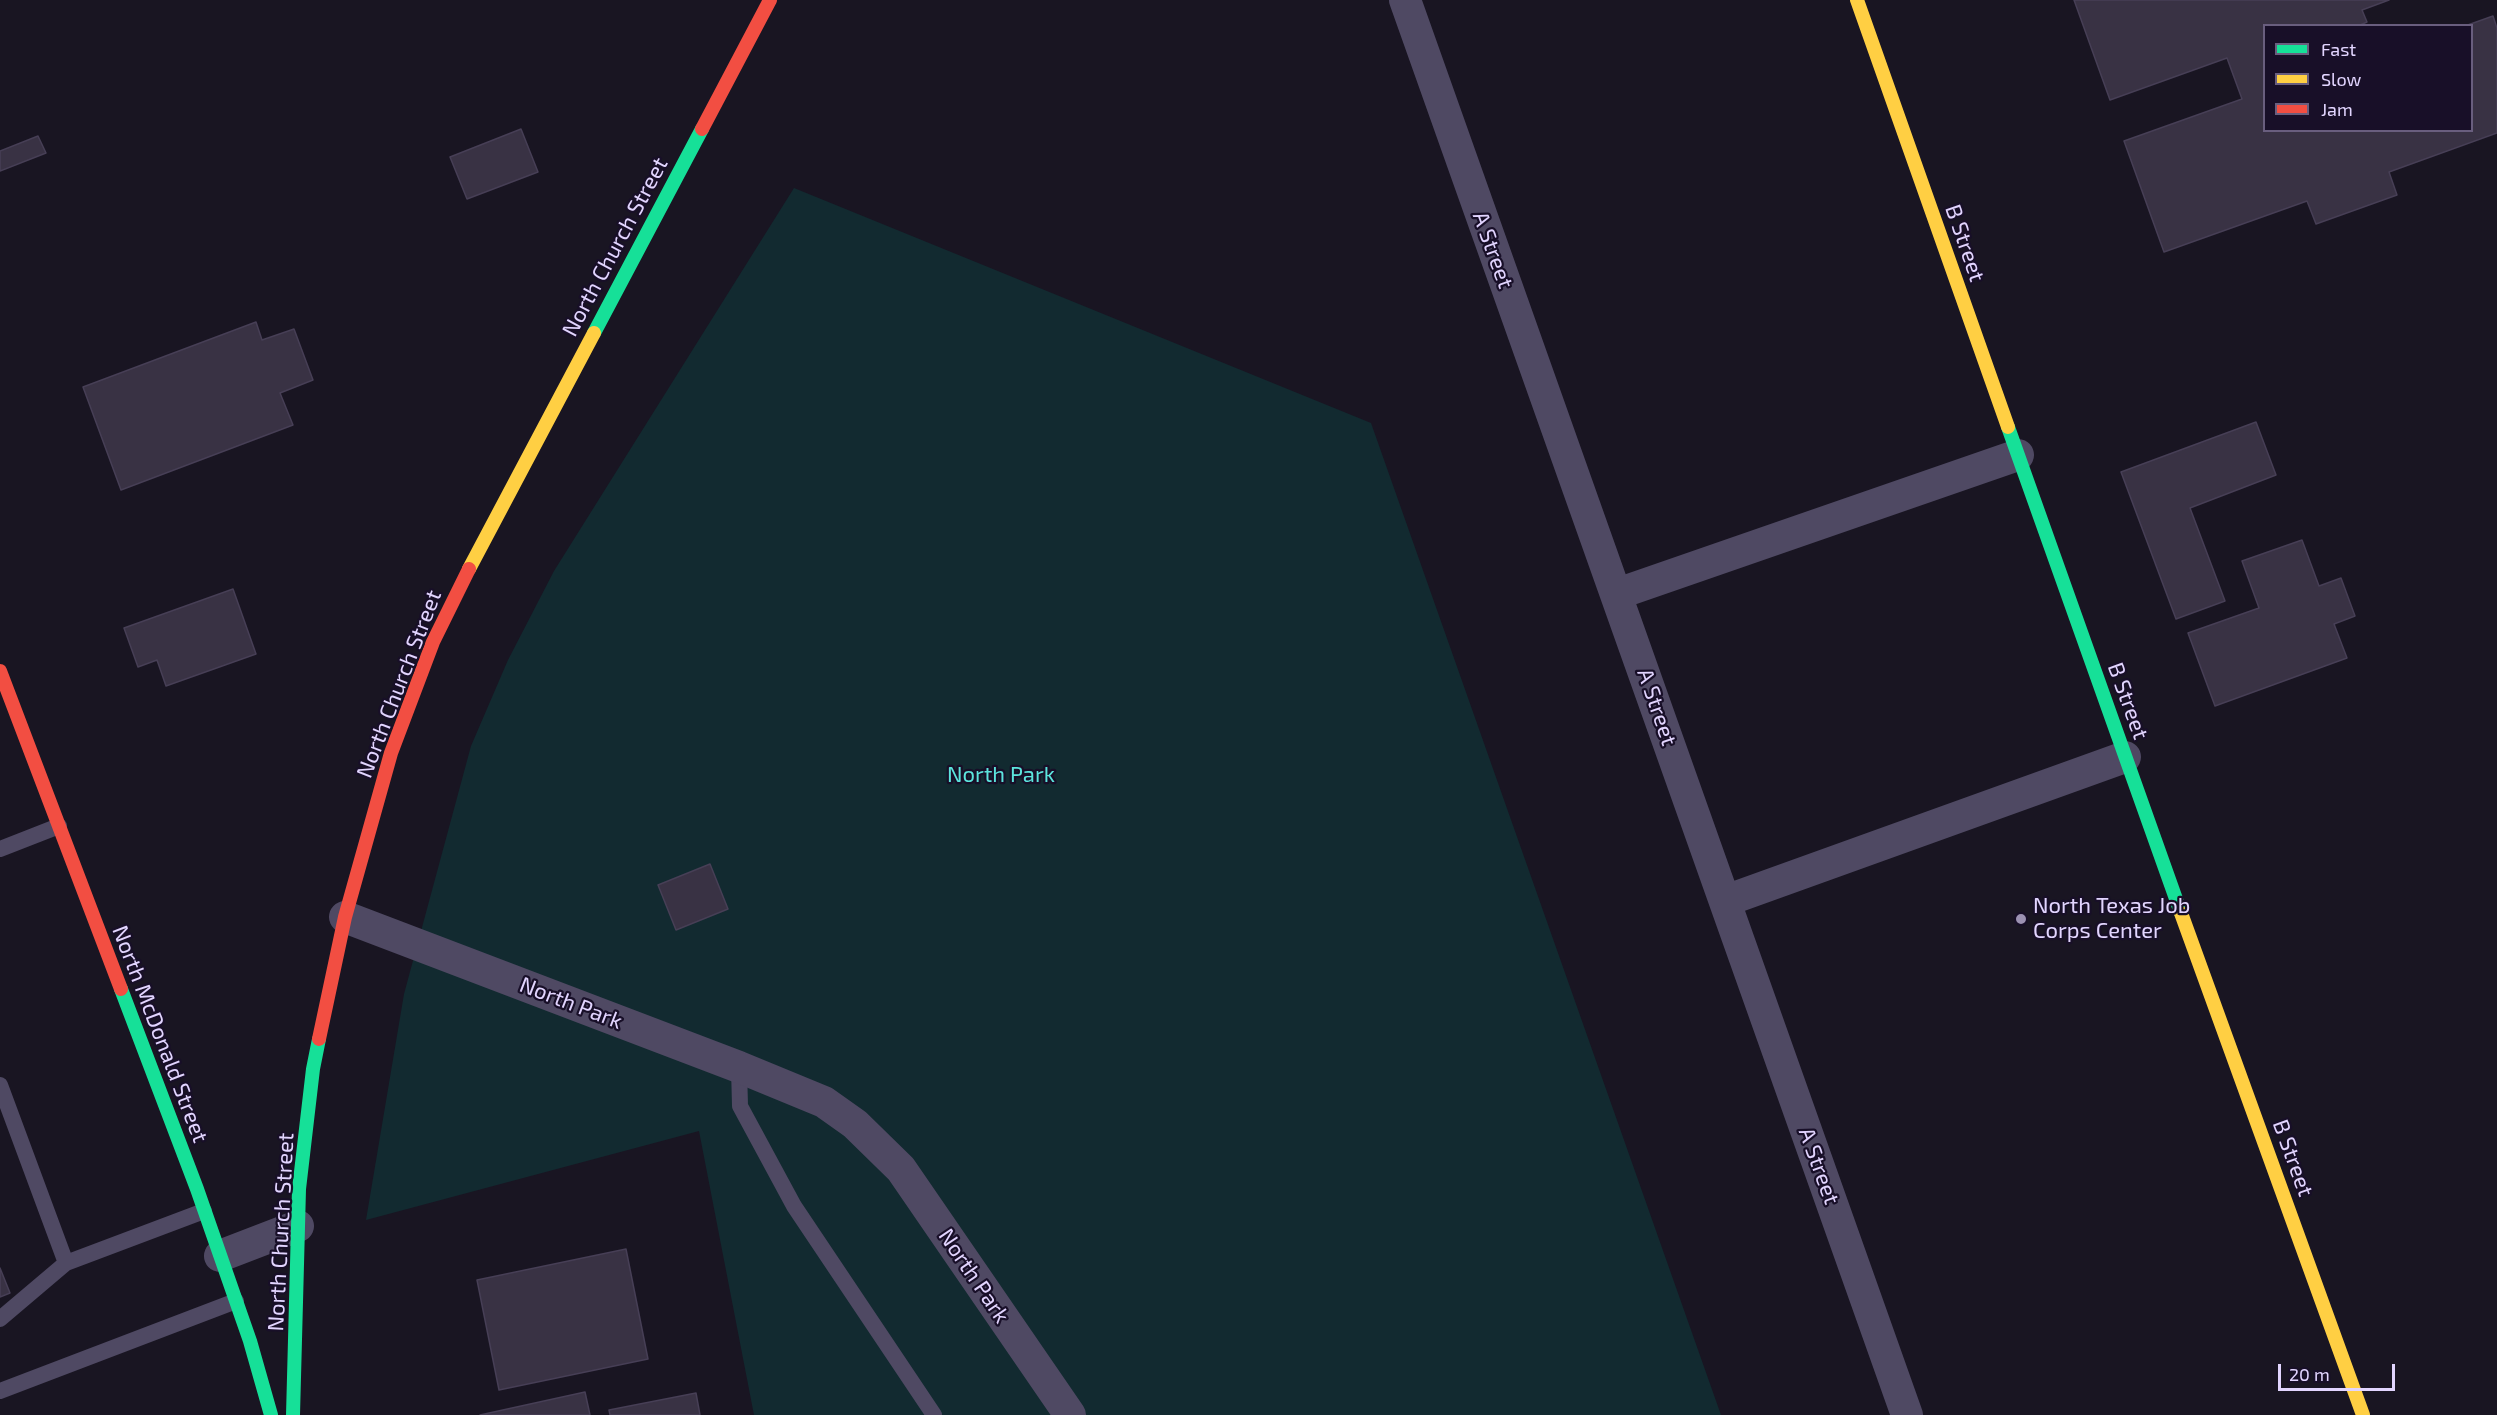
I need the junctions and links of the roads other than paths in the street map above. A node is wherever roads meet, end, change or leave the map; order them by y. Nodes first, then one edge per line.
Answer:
1 (770, 0) edge
2 (1405, 0) edge
3 (1857, 0) edge
4 (2018, 455) junction
5 (1617, 594) junction
6 (0, 671) edge
7 (2125, 757) junction
8 (59, 826) junction
9 (0, 849) edge
10 (1725, 901) junction
11 (345, 917) junction
12 (739, 1067) junction
13 (0, 1085) edge
14 (204, 1211) junction
15 (298, 1226) junction
16 (220, 1256) junction
17 (66, 1263) junction
18 (236, 1301) junction
19 (0, 1319) edge
20 (0, 1391) edge
21 (271, 1415) edge
22 (293, 1415) edge
23 (934, 1415) edge
24 (1070, 1415) edge
25 (1907, 1415) edge
26 (2363, 1415) edge

1 - 11 street, North Church Street
2 - 5 street, A Street
3 - 4 street, B Street
4 - 5 street
4 - 7 street, B Street
5 - 10 street, A Street
6 - 8 street, North McDonald Street
7 - 10 street
7 - 26 street, B Street
8 - 9 lane
8 - 14 street, North McDonald Street
10 - 25 street, A Street
11 - 12 street, North Park
11 - 15 street, North Church Street
12 - 23 lane
12 - 24 street, North Park
13 - 17 lane
14 - 16 street, North McDonald Street
14 - 17 lane
15 - 16 street
15 - 22 street, North Church Street
16 - 18 street, North McDonald Street
17 - 19 lane
18 - 20 lane
18 - 21 street, North McDonald Street

